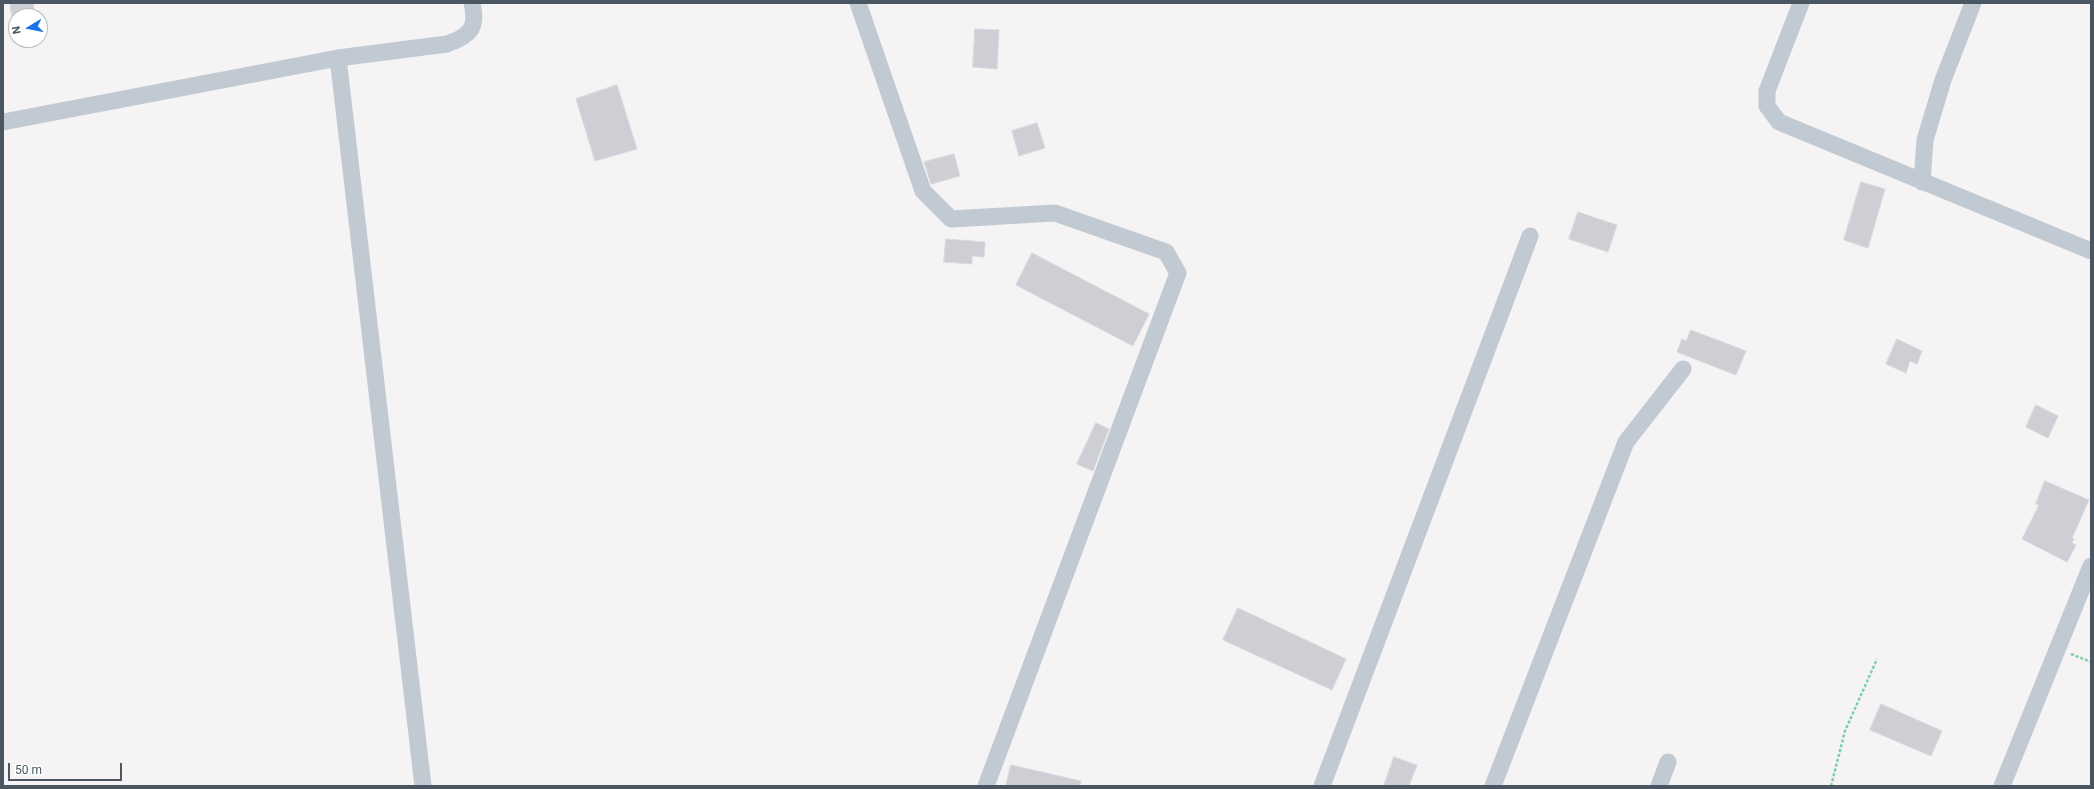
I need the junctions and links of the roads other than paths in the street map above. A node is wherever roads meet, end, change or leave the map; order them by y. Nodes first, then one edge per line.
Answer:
1 (472, 3) edge
2 (858, 3) edge
3 (1801, 3) edge
4 (1973, 3) edge
5 (338, 58) junction
6 (3, 122) edge
7 (1922, 182) junction
8 (1530, 236) dead end
9 (2091, 251) edge
10 (1683, 369) dead end
11 (2091, 566) edge
12 (1668, 762) dead end
13 (423, 786) edge
14 (986, 786) edge
15 (1322, 786) edge
16 (1493, 786) edge
17 (1659, 786) edge
18 (2002, 786) edge

1 - 5 street
2 - 14 street
3 - 7 street
4 - 7 street
5 - 6 street
5 - 13 street
7 - 9 street
8 - 15 street
10 - 16 street
11 - 18 street
12 - 17 street

